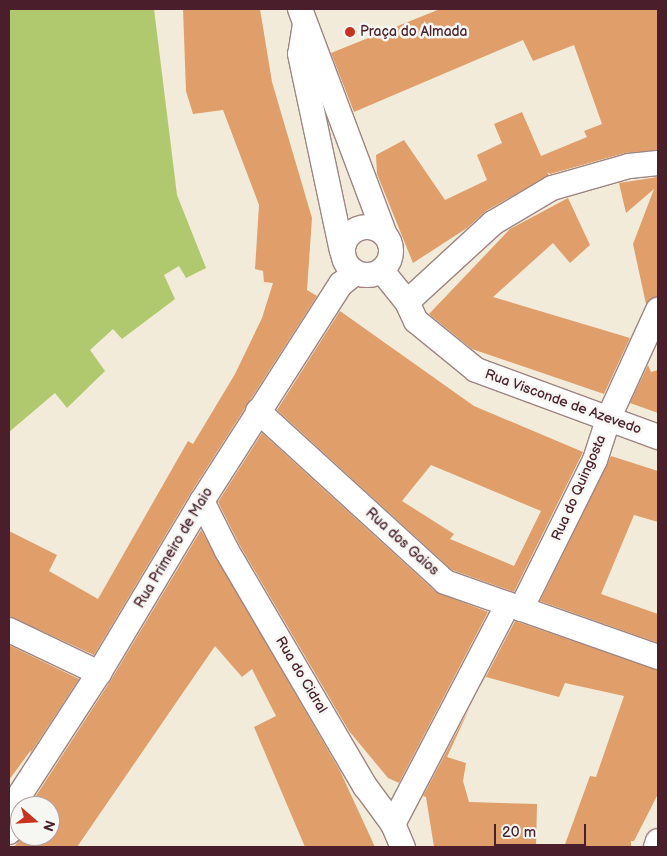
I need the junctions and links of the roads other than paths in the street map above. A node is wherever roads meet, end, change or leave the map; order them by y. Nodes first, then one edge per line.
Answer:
1 (302, 16) edge
2 (658, 164) edge
3 (384, 233) junction
4 (342, 251) junction
5 (382, 271) junction
6 (355, 273) junction
7 (407, 302) junction
8 (658, 310) edge
9 (258, 411) junction
10 (609, 417) junction
11 (658, 437) edge
12 (202, 501) junction
13 (515, 606) junction
14 (9, 630) edge
15 (658, 657) edge
16 (99, 673) junction
17 (393, 824) junction
18 (9, 832) edge
19 (658, 841) edge
20 (403, 847) edge
21 (656, 847) edge

1 - 3 street
1 - 4 street
2 - 7 street
3 - 4 street
3 - 5 street
4 - 6 street
5 - 6 street
5 - 7 street, Rua Visconde de Azevedo
6 - 9 street, Rua Primeiro de Maio
7 - 10 street, Rua Visconde de Azevedo
8 - 10 street, Rua do Quingosta
9 - 12 street, Rua Primeiro de Maio
9 - 13 street, Rua dos Gaios
10 - 11 street, Rua Visconde de Azevedo
10 - 13 street, Rua do Quingosta
12 - 16 street, Rua Primeiro de Maio
12 - 17 street, Rua do Cidral
13 - 15 street, Rua dos Gaios
13 - 17 street, Rua do Quingosta
14 - 16 street
16 - 18 street, Rua Primeiro de Maio
17 - 20 street, Rua do Cidral
19 - 21 street

